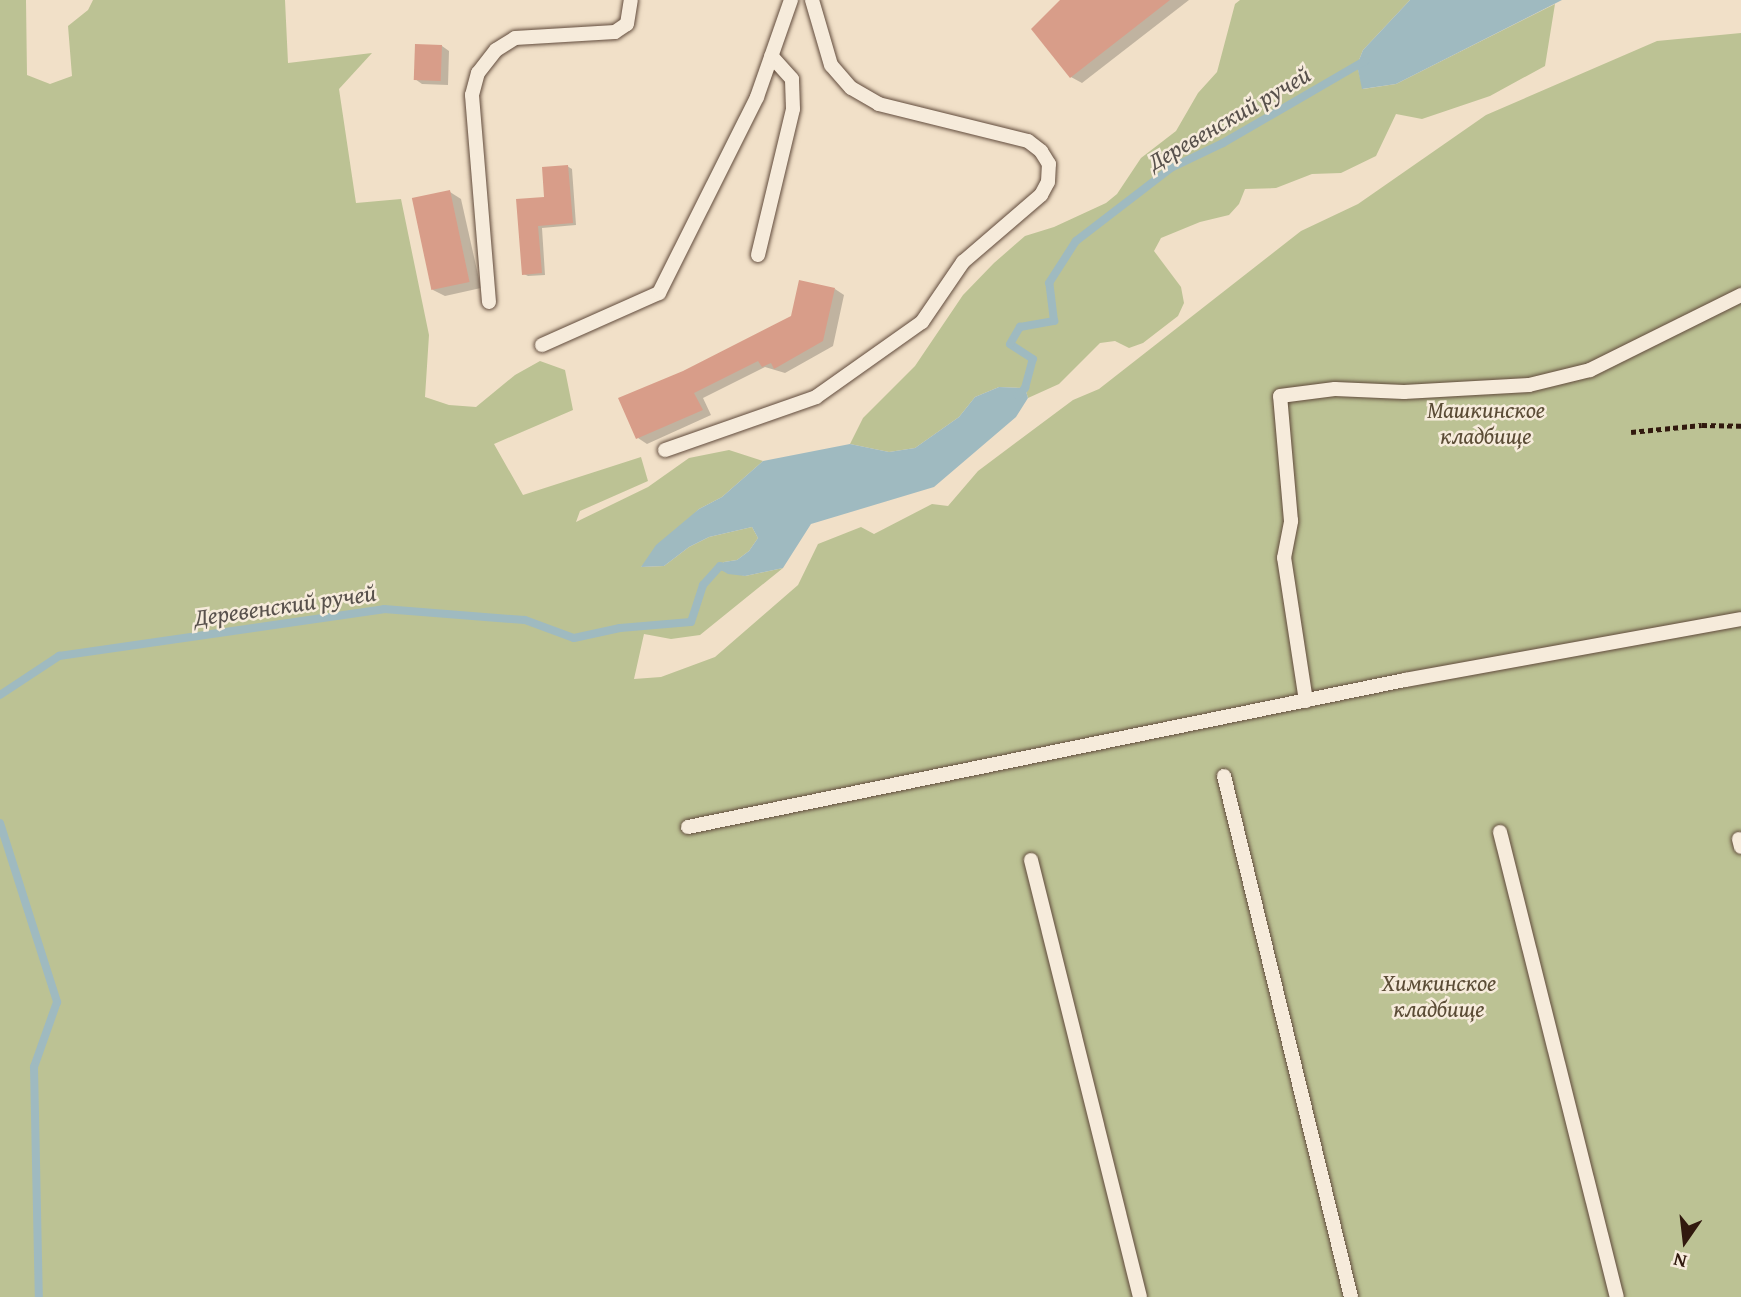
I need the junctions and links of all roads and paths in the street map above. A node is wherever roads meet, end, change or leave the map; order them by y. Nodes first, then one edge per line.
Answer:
1 (631, 0) edge
2 (791, 0) edge
3 (812, 0) edge
4 (771, 56) junction
5 (758, 255) dead end
6 (1741, 296) edge
7 (489, 302) dead end
8 (542, 345) dead end
9 (1741, 426) edge
10 (1632, 432) dead end
11 (665, 450) dead end
12 (1741, 620) edge
13 (1306, 701) junction
14 (1224, 776) dead end
15 (688, 827) dead end
16 (1500, 832) dead end
17 (1031, 860) dead end
18 (1140, 1297) edge
19 (1351, 1297) edge
20 (1617, 1297) edge

1 - 7 lane
2 - 4 lane
3 - 11 lane
4 - 5 lane
4 - 8 lane
6 - 13 lane
9 - 10 path
12 - 13 lane
13 - 15 lane
14 - 19 lane
16 - 20 lane
17 - 18 lane

